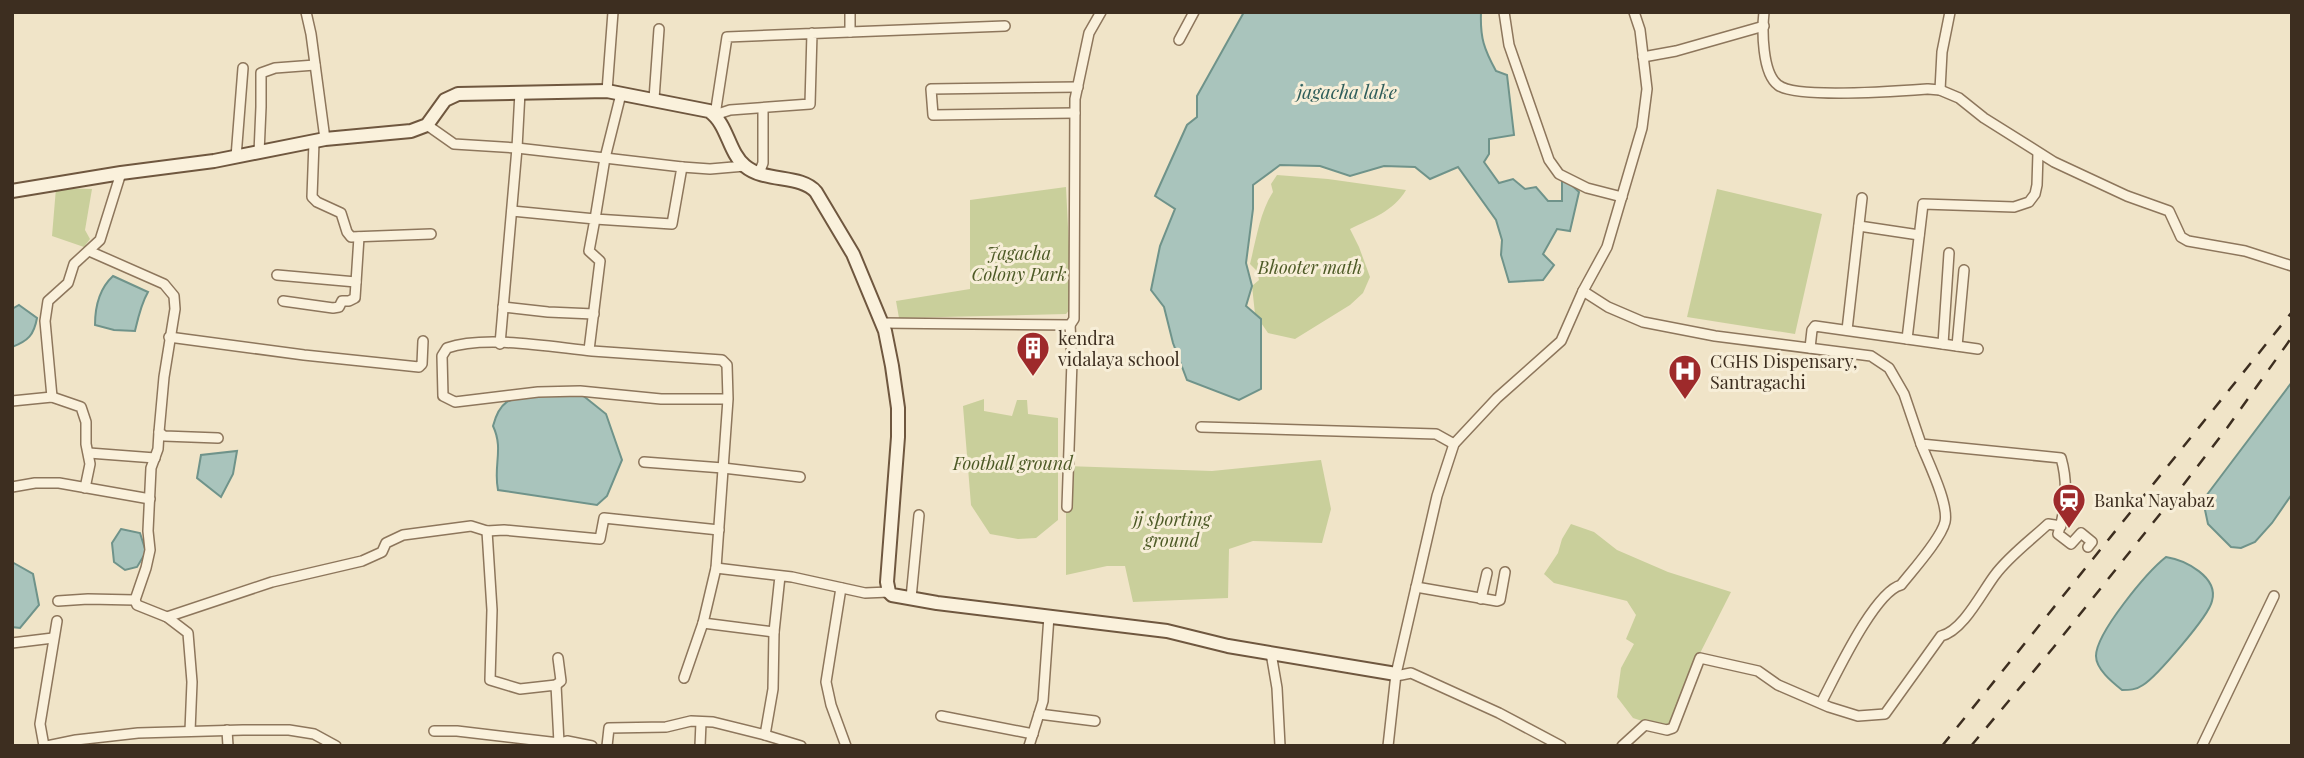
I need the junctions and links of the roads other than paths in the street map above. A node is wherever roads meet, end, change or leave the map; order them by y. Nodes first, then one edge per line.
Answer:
1 (306, 12) edge
2 (613, 12) edge
3 (850, 12) edge
4 (1101, 12) edge
5 (1194, 12) edge
6 (1504, 12) edge
7 (1634, 12) edge
8 (1764, 12) edge
9 (1950, 12) edge
10 (1005, 26) dead end
11 (1764, 26) junction
12 (659, 29) dead end
13 (849, 32) junction
14 (811, 33) junction
15 (1179, 40) dead end
16 (1643, 57) junction
17 (315, 65) junction
18 (243, 68) dead end
19 (1078, 87) junction
20 (1940, 90) junction
21 (607, 91) junction
22 (520, 92) junction
23 (621, 93) junction
24 (654, 99) junction
25 (763, 108) junction
26 (1075, 113) junction
27 (715, 115) junction
28 (426, 125) junction
29 (320, 141) junction
30 (517, 148) junction
31 (258, 153) junction
32 (2038, 153) junction
33 (236, 157) junction
34 (605, 158) junction
35 (745, 166) junction
36 (682, 167) junction
37 (121, 173) junction
38 (759, 173) junction
39 (12, 191) edge
40 (1622, 197) junction
41 (1862, 198) dead end
42 (512, 211) junction
43 (595, 219) junction
44 (1859, 226) junction
45 (431, 234) dead end
46 (1919, 235) junction
47 (359, 237) junction
48 (89, 251) junction
49 (1949, 253) dead end
50 (2292, 266) edge
51 (1964, 270) dead end
52 (277, 275) dead end
53 (356, 282) junction
54 (1583, 291) junction
55 (283, 301) dead end
56 (503, 307) junction
57 (594, 314) junction
58 (881, 323) junction
59 (1070, 324) junction
60 (1847, 330) junction
61 (169, 337) junction
62 (1907, 339) junction
63 (423, 341) dead end
64 (499, 344) junction
65 (1944, 344) junction
66 (1958, 346) junction
67 (1810, 348) junction
68 (1978, 349) dead end
69 (589, 350) junction
70 (52, 397) junction
71 (728, 400) junction
72 (12, 401) edge
73 (1201, 427) dead end
74 (159, 432) junction
75 (218, 438) dead end
76 (1454, 444) junction
77 (1922, 444) junction
78 (89, 453) junction
79 (155, 457) junction
80 (644, 462) dead end
81 (723, 468) junction
82 (800, 477) dead end
83 (12, 487) edge
84 (85, 488) junction
85 (149, 499) junction
86 (1067, 507) dead end
87 (919, 515) dead end
88 (2061, 526) junction
89 (719, 530) junction
90 (487, 531) junction
91 (2088, 547) dead end
92 (716, 568) junction
93 (1505, 572) dead end
94 (1486, 573) dead end
95 (780, 576) junction
96 (1416, 587) junction
97 (841, 588) junction
98 (889, 592) junction
99 (2274, 596) dead end
100 (911, 598) junction
101 (1481, 598) junction
102 (135, 600) junction
103 (58, 601) dead end
104 (1049, 616) junction
105 (167, 617) junction
106 (57, 621) dead end
107 (704, 624) junction
108 (774, 632) junction
109 (53, 639) junction
110 (12, 643) edge
111 (1271, 653) junction
112 (558, 658) dead end
113 (1396, 675) junction
114 (684, 678) dead end
115 (555, 685) junction
116 (1821, 703) junction
117 (1039, 715) junction
118 (941, 716) dead end
119 (1095, 721) dead end
120 (701, 722) junction
121 (227, 730) junction
122 (190, 731) junction
123 (434, 731) dead end
124 (765, 734) junction
125 (1033, 734) junction
126 (558, 744) edge
127 (790, 745) edge
128 (46, 746) edge
129 (229, 746) edge
130 (336, 746) edge
131 (592, 746) edge
132 (607, 746) edge
133 (700, 746) edge
134 (801, 746) edge
135 (846, 746) edge
136 (1029, 746) edge
137 (1280, 746) edge
138 (1388, 746) edge
139 (1562, 746) edge
140 (1622, 746) edge
141 (2202, 746) edge

1 - 17 street
2 - 21 street
3 - 13 street
4 - 19 street
5 - 15 street
6 - 40 street
7 - 16 street
8 - 11 street
9 - 20 street
10 - 13 street
11 - 16 street
11 - 20 street
12 - 24 street
13 - 14 street
14 - 25 street
14 - 27 street
16 - 40 street
17 - 29 street
17 - 31 street
18 - 33 street
19 - 26 street
19 - 26 street
20 - 32 street
21 - 22 main road
21 - 23 main road
22 - 28 main road
22 - 30 street
23 - 24 main road
23 - 34 street
24 - 27 main road
25 - 27 street
25 - 38 street
26 - 59 street
27 - 35 main road
28 - 29 main road
28 - 30 street
29 - 31 main road
29 - 47 street
30 - 34 street
30 - 42 street
31 - 33 main road
32 - 46 street
32 - 50 street
33 - 37 main road
34 - 36 street
34 - 43 street
35 - 36 street
35 - 38 main road
36 - 43 street
37 - 39 main road
37 - 48 street
38 - 58 main road
40 - 54 street
41 - 44 street
42 - 43 street
42 - 56 street
43 - 57 street
44 - 46 street
44 - 60 street
45 - 47 street
46 - 62 street
47 - 53 street
48 - 61 street
48 - 70 street
49 - 65 street
51 - 66 street
52 - 53 street
53 - 55 street
54 - 67 street
54 - 76 street
56 - 57 street
56 - 64 street
57 - 69 street
58 - 59 street
58 - 98 main road
59 - 86 street
60 - 62 street
60 - 67 street
61 - 63 street
61 - 74 street
62 - 65 street
64 - 69 street
64 - 71 street
65 - 66 street
66 - 68 street
67 - 77 street
69 - 71 street
70 - 72 street
70 - 78 street
71 - 81 street
73 - 76 street
74 - 75 street
74 - 79 street
76 - 96 street
77 - 88 street
77 - 116 street
78 - 79 street
78 - 84 street
79 - 85 street
80 - 81 street
81 - 82 street
81 - 89 street
83 - 84 street
84 - 85 street
85 - 102 street
87 - 100 street
88 - 91 street
88 - 116 street
89 - 90 street
89 - 92 street
90 - 105 street
90 - 115 street
92 - 95 street
92 - 107 street
93 - 101 street
94 - 101 street
95 - 97 street
95 - 108 street
96 - 101 street
96 - 113 street
97 - 98 street
97 - 135 street
98 - 100 main road
99 - 141 street
100 - 104 main road
102 - 103 street
102 - 105 street
104 - 111 main road
104 - 117 street
105 - 122 street
106 - 109 street
107 - 108 street
107 - 114 street
108 - 124 street
109 - 110 street
109 - 128 street
111 - 113 main road
111 - 137 street
112 - 115 street
113 - 138 street
113 - 139 street
115 - 126 street
116 - 140 street
117 - 119 street
117 - 125 street
118 - 125 street
120 - 124 street
120 - 132 street
120 - 133 street
121 - 122 street
121 - 129 street
121 - 130 street
122 - 128 street
123 - 126 street
124 - 127 street
125 - 136 street
126 - 131 street
127 - 134 street

